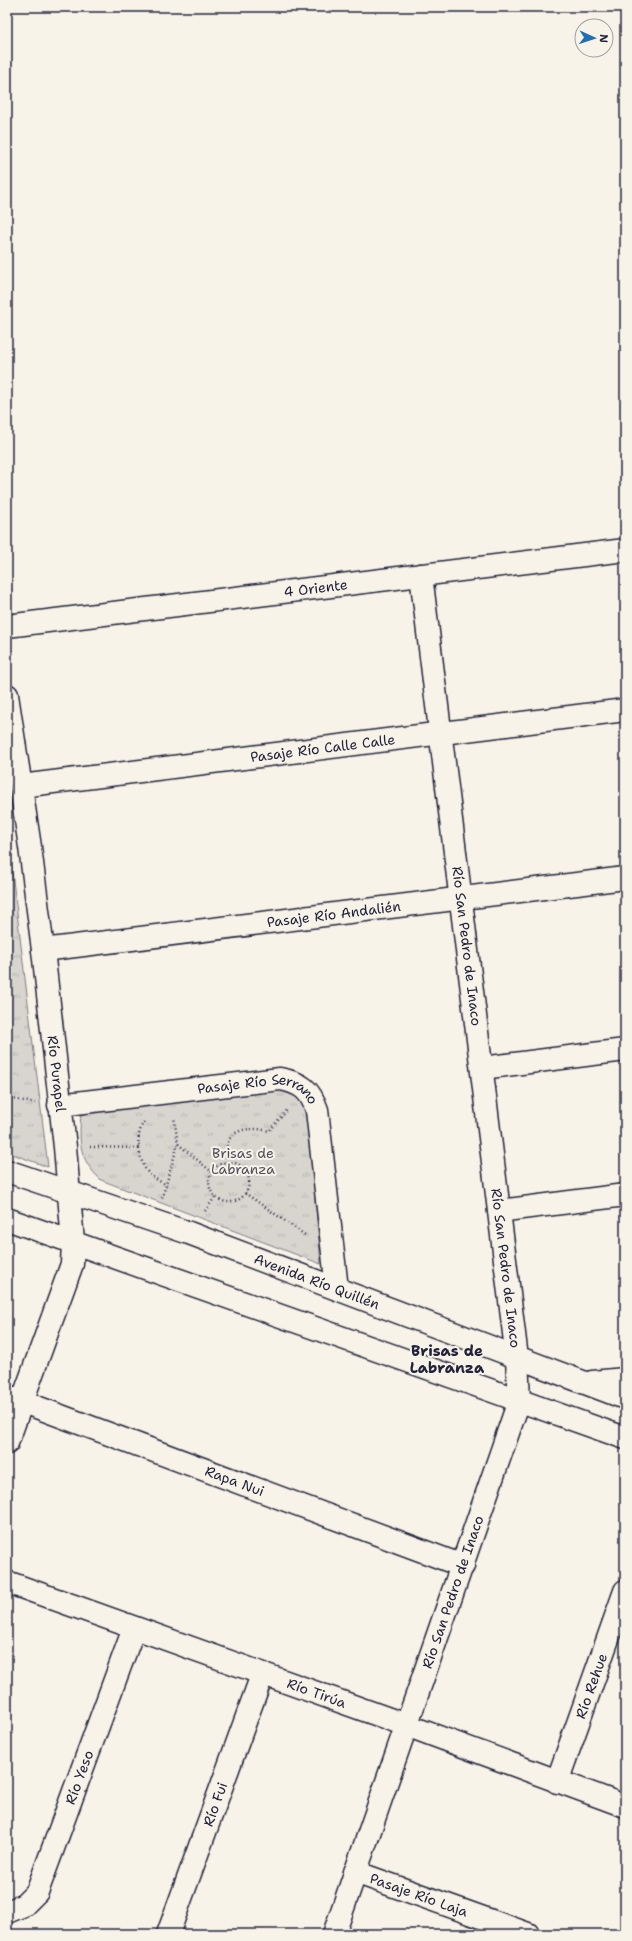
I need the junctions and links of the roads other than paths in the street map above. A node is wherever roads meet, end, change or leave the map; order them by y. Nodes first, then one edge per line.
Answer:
1 (625, 550) edge
2 (421, 575) junction
3 (7, 626) edge
4 (7, 696) edge
5 (625, 710) edge
6 (440, 733) junction
7 (21, 786) junction
8 (625, 878) edge
9 (461, 898) junction
10 (43, 950) junction
11 (625, 1050) edge
12 (482, 1068) junction
13 (59, 1105) junction
14 (7, 1171) edge
15 (68, 1192) junction
16 (625, 1195) edge
17 (499, 1211) junction
18 (7, 1219) edge
19 (73, 1242) junction
20 (337, 1289) junction
21 (517, 1358) junction
22 (625, 1379) edge
23 (586, 1382) junction
24 (625, 1398) edge
25 (15, 1399) edge
26 (519, 1401) junction
27 (625, 1438) edge
28 (7, 1443) edge
29 (463, 1566) junction
30 (7, 1582) edge
31 (625, 1591) edge
32 (134, 1628) junction
33 (262, 1675) junction
34 (406, 1725) junction
35 (557, 1782) junction
36 (625, 1806) edge
37 (355, 1872) junction
38 (7, 1912) edge
39 (168, 1934) edge
40 (334, 1934) edge
41 (528, 1934) edge

1 - 2 street, 4 Oriente
2 - 3 street, 4 Oriente
2 - 6 street, Río San Pedro de Inaco
4 - 7 street, Río Purapel
5 - 6 street, Pasaje Río Calle Calle
6 - 7 street, Pasaje Río Calle Calle
6 - 9 street, Río San Pedro de Inaco
7 - 10 street, Río Purapel
8 - 9 street, Pasaje Río Andalién
9 - 10 street, Pasaje Río Andalién
9 - 12 street, Río San Pedro de Inaco
10 - 13 street, Río Purapel
11 - 12 street
12 - 17 street, Río San Pedro de Inaco
13 - 15 street, Río Purapel
13 - 20 street, Pasaje Río Serrano
14 - 15 street, Avenida Río Quillén
15 - 19 street, Río Purapel
15 - 20 street, Avenida Río Quillén
16 - 17 street
17 - 21 street, Río San Pedro de Inaco
18 - 19 street
19 - 25 street, Río Purapel
19 - 26 street
20 - 21 street, Avenida Río Quillén
21 - 23 street, Avenida Río Quillén
21 - 26 street, Río San Pedro de Inaco
22 - 23 street
23 - 24 street, Avenida Río Quillén
25 - 28 street, Río Purapel
25 - 29 street, Rapa Nui
26 - 27 street
26 - 29 street, Río San Pedro de Inaco
29 - 34 street, Río San Pedro de Inaco
30 - 32 street, Río Tirúa
31 - 35 street, Río Rehue
32 - 33 street, Río Tirúa
32 - 38 street, Río Yeso
33 - 34 street, Río Tirúa
33 - 39 street, Río Fui
34 - 35 street, Río Tirúa
34 - 37 street, Río San Pedro de Inaco
35 - 36 street, Río Tirúa
37 - 40 street, Río San Pedro de Inaco
37 - 41 street, Pasaje Río Laja

